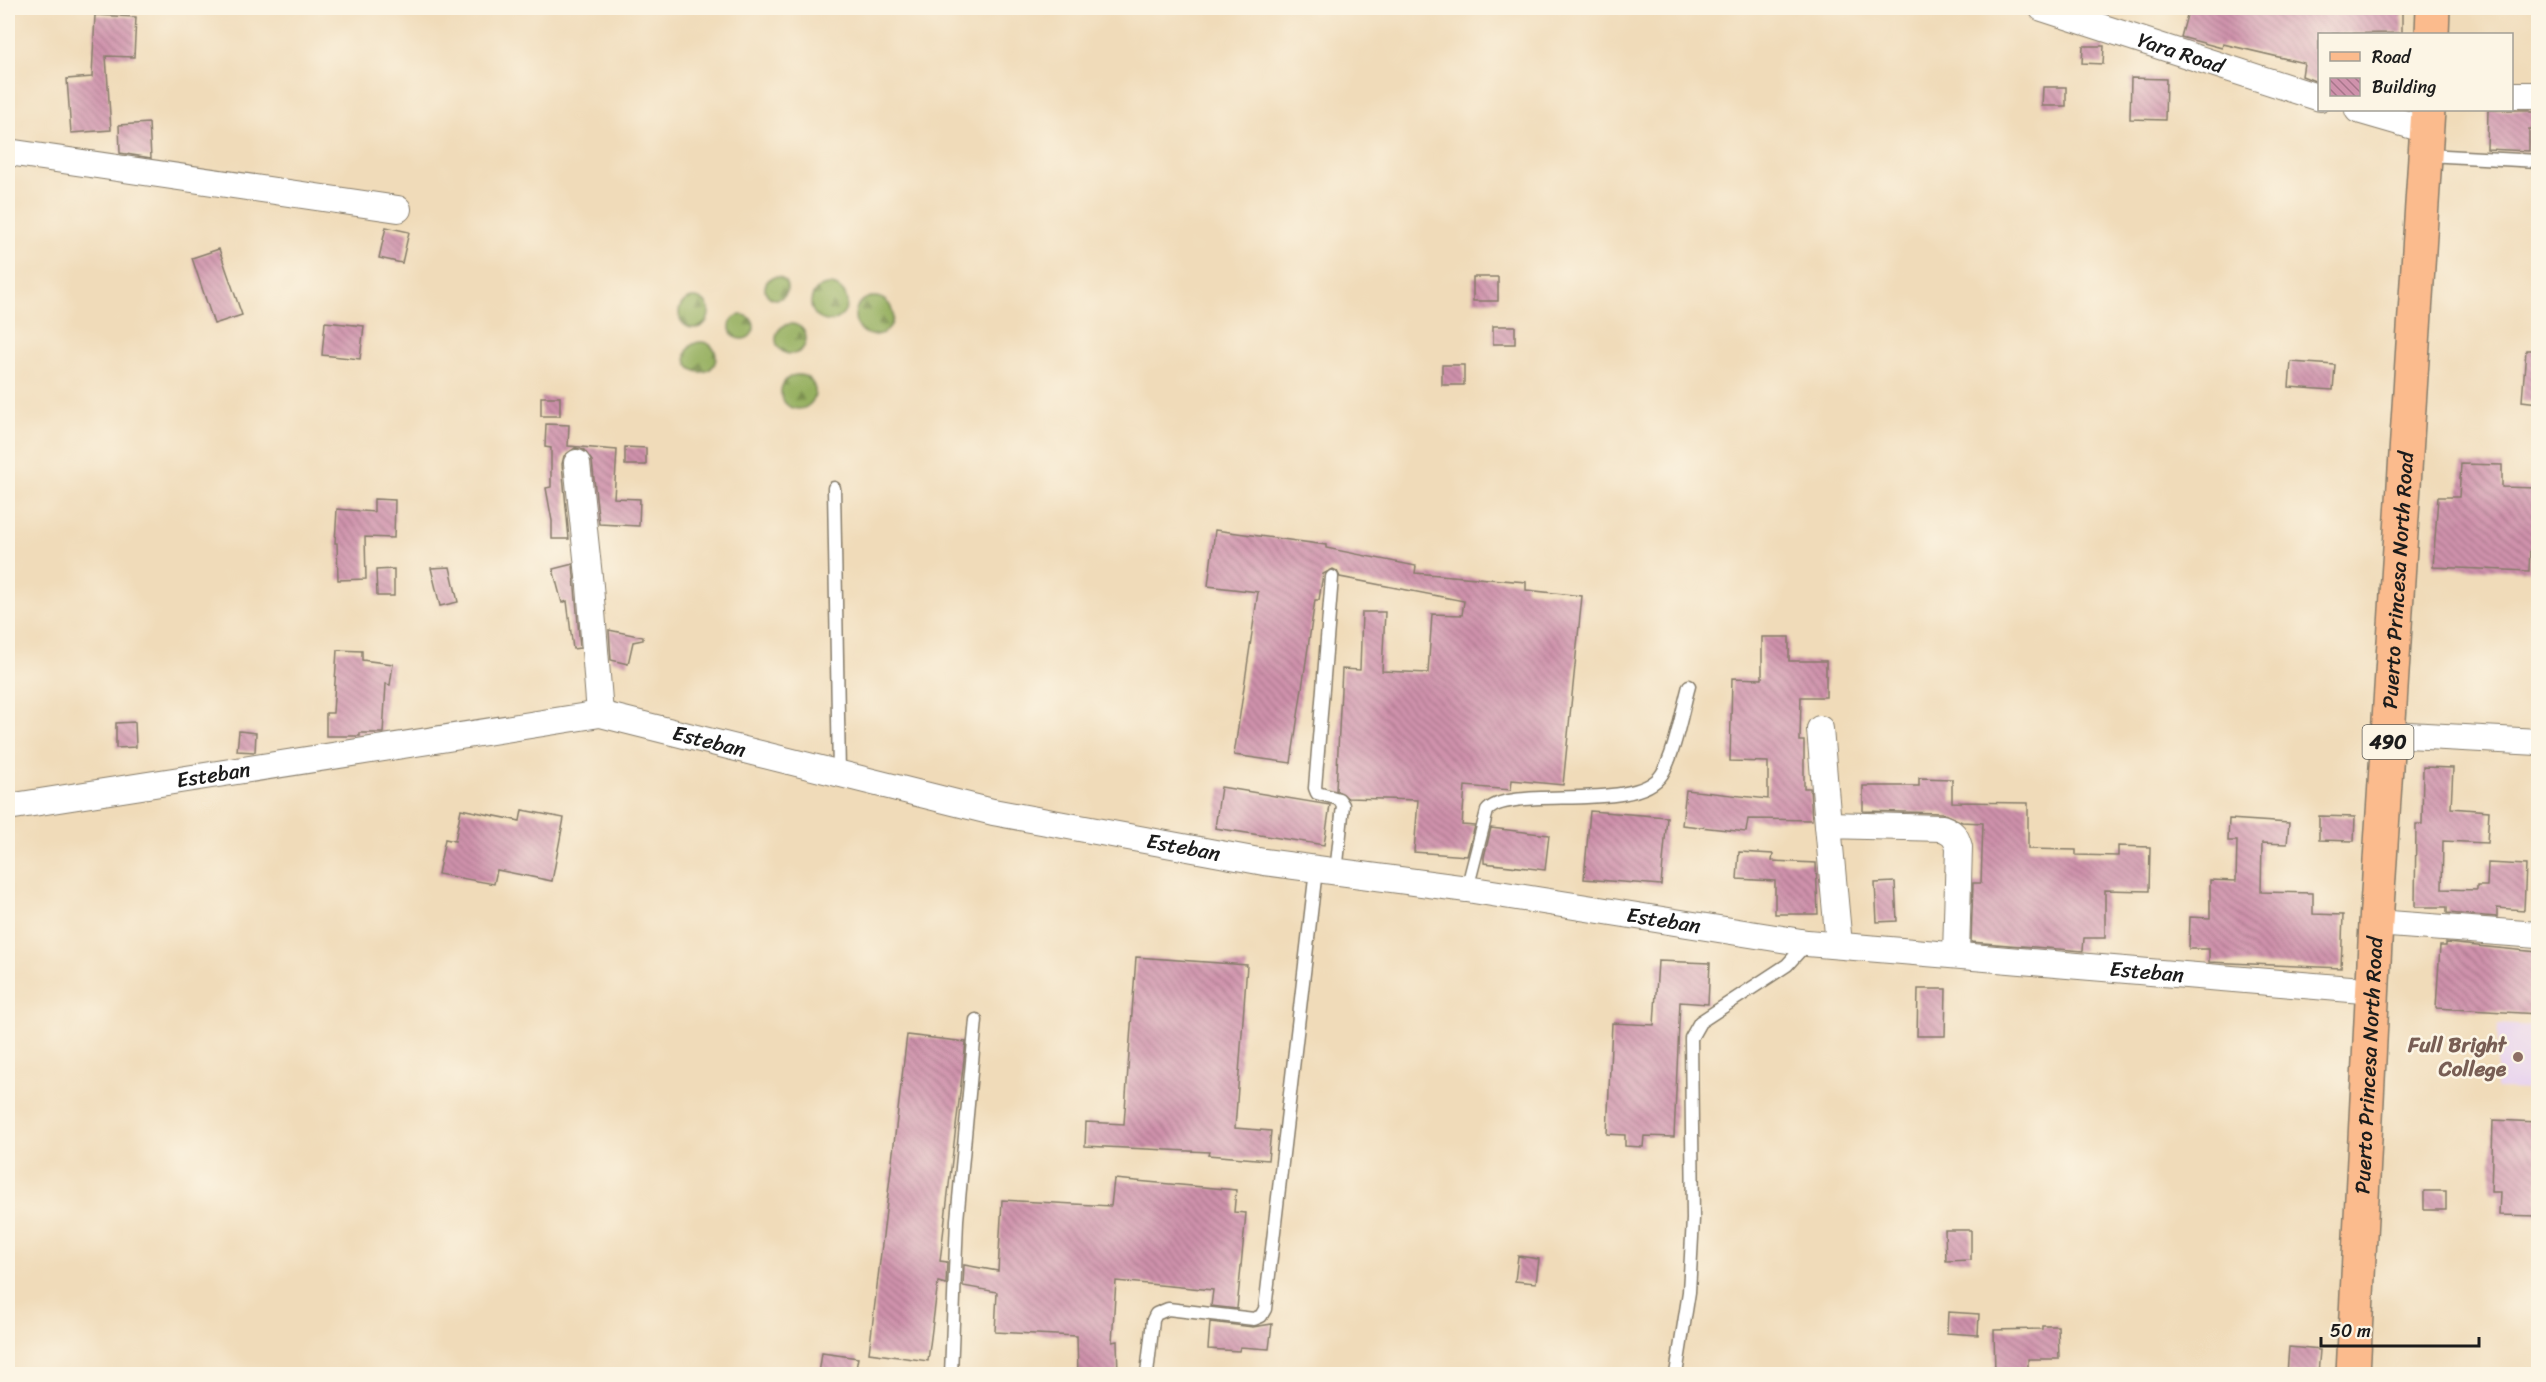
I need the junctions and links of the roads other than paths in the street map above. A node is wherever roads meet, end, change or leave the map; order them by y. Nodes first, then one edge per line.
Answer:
1 (2042, 8) edge
2 (2433, 8) edge
3 (2432, 33) edge
4 (2513, 95) edge
5 (2538, 95) edge
6 (2318, 98) edge
7 (2361, 111) edge
8 (2427, 131) edge
9 (8, 152) edge
10 (2538, 161) edge
11 (398, 209) dead end
12 (577, 463) dead end
13 (834, 488) dead end
14 (1332, 577) dead end
15 (1689, 686) dead end
16 (600, 714) junction
17 (1820, 729) dead end
18 (2389, 734) junction
19 (2538, 742) edge
20 (839, 774) junction
21 (8, 807) edge
22 (1828, 825) junction
23 (1326, 871) junction
24 (1467, 889) junction
25 (2376, 923) junction
26 (2538, 935) edge
27 (1807, 943) junction
28 (1839, 945) junction
29 (1956, 954) junction
30 (2374, 991) junction
31 (976, 1020) dead end
32 (951, 1374) edge
33 (1147, 1374) edge
34 (1676, 1374) edge
35 (2353, 1374) edge

1 - 6 street, Yara Road
2 - 3 main road
4 - 5 street
7 - 8 street
8 - 10 lane
8 - 18 main road, Puerto Princesa North Road / 490
9 - 11 street
12 - 16 street
13 - 20 lane
14 - 23 lane
15 - 24 lane
16 - 20 street, Esteban
16 - 21 street, Esteban
17 - 22 street
18 - 19 street
18 - 25 main road, Puerto Princesa North Road / 490
20 - 23 street, Esteban
22 - 28 street
22 - 29 street
23 - 24 street, Esteban
23 - 33 lane
24 - 27 street, Esteban
25 - 26 street
25 - 30 main road, Puerto Princesa North Road / 490
27 - 28 street, Esteban
27 - 34 lane
28 - 29 street, Esteban
29 - 30 street, Esteban
30 - 35 main road, Puerto Princesa North Road / 490
31 - 32 lane

